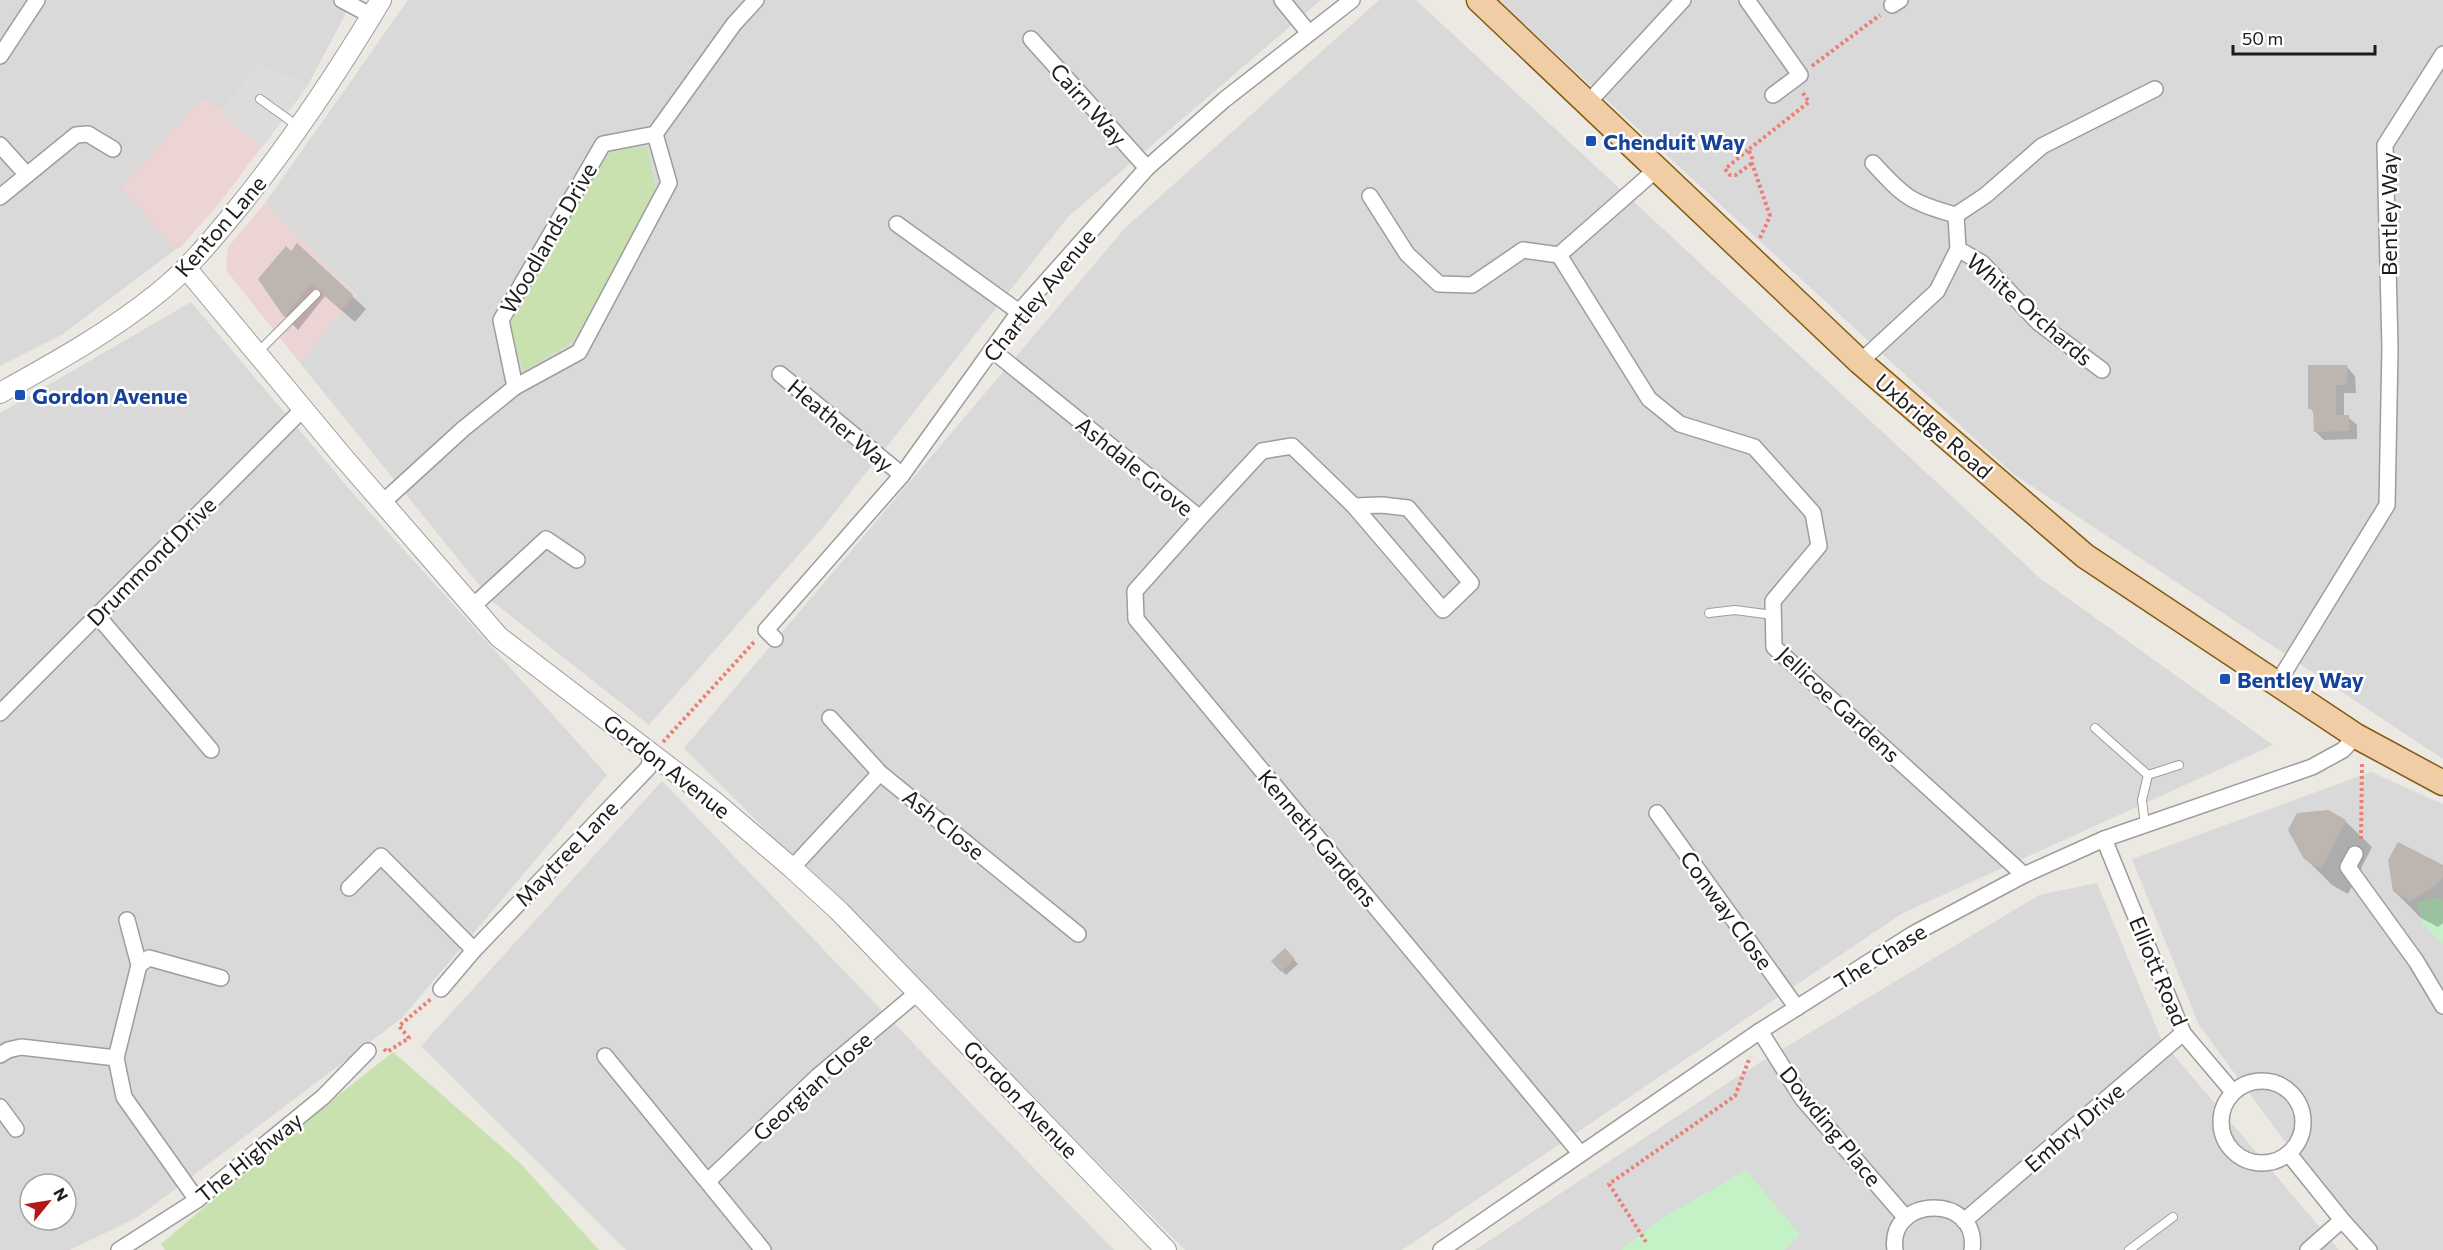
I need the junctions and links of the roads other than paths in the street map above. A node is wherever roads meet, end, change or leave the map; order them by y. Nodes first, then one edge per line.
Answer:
1 (37, 0) edge
2 (342, 0) edge
3 (756, 0) edge
4 (1282, 0) edge
5 (1352, 0) edge
6 (1479, 0) edge
7 (1683, 0) edge
8 (1747, 0) edge
9 (376, 8) edge
10 (1309, 33) junction
11 (1031, 39) dead end
12 (2443, 54) edge
13 (0, 56) edge
14 (2155, 88) dead end
15 (1773, 95) dead end
16 (260, 99) dead end
17 (1587, 104) junction
18 (300, 128) junction
19 (655, 134) junction
20 (0, 145) edge
21 (113, 149) dead end
22 (1873, 163) dead end
23 (1147, 168) junction
24 (1658, 168) junction
25 (27, 176) junction
26 (0, 196) edge
27 (1370, 196) dead end
28 (1956, 215) junction
29 (897, 224) dead end
30 (1958, 249) junction
31 (1559, 255) junction
32 (186, 268) junction
33 (316, 294) dead end
34 (1019, 312) junction
35 (992, 350) junction
36 (257, 354) junction
37 (1860, 362) junction
38 (2102, 370) dead end
39 (780, 374) dead end
40 (515, 387) junction
41 (0, 393) edge
42 (303, 409) junction
43 (902, 475) junction
44 (382, 503) junction
45 (1354, 506) junction
46 (1200, 518) junction
47 (577, 560) dead end
48 (472, 607) junction
49 (1709, 613) dead end
50 (97, 615) junction
51 (1773, 615) junction
52 (771, 634) road end
53 (2277, 684) junction
54 (0, 713) edge
55 (830, 718) dead end
56 (2095, 728) dead end
57 (2356, 736) junction
58 (211, 750) dead end
59 (653, 754) junction
60 (2179, 765) dead end
61 (880, 773) junction
62 (2148, 775) junction
63 (2443, 783) edge
64 (1656, 813) dead end
65 (2145, 825) junction
66 (2104, 839) junction
67 (2355, 854) road end
68 (792, 868) junction
69 (2025, 875) junction
70 (349, 888) dead end
71 (127, 920) dead end
72 (1078, 934) dead end
73 (474, 950) junction
74 (139, 965) junction
75 (221, 978) dead end
76 (441, 988) road end
77 (917, 993) junction
78 (2443, 1006) edge
79 (1797, 1008) junction
80 (1760, 1031) junction
81 (2183, 1033) junction
82 (368, 1051) road end
83 (0, 1055) edge
84 (605, 1056) dead end
85 (116, 1058) junction
86 (2233, 1092) junction
87 (0, 1107) edge
88 (16, 1129) dead end
89 (1580, 1153) junction
90 (2289, 1154) junction
91 (708, 1181) junction
92 (198, 1200) junction
93 (2173, 1217) dead end
94 (1906, 1218) junction
95 (2342, 1220) junction
96 (1964, 1221) junction
97 (118, 1250) edge
98 (763, 1250) edge
99 (1166, 1250) edge
100 (1441, 1250) edge
101 (1895, 1250) edge
102 (1972, 1250) edge
103 (2129, 1250) edge
104 (2308, 1250) edge
105 (2369, 1250) edge

1 - 13 street
2 - 9 street
3 - 19 street
4 - 10 street
5 - 10 street, Chartley Avenue
6 - 17 main road, Uxbridge Road
7 - 17 street
8 - 15 street
9 - 18 street, Kenton Lane
10 - 23 street, Chartley Avenue
11 - 23 street, Cairn Way
12 - 53 street, Bentley Way
14 - 28 street
16 - 18 lane
17 - 24 main road, Uxbridge Road
18 - 32 street, Kenton Lane
19 - 40 street
19 - 40 street, Woodlands Drive
20 - 25 street
21 - 25 street
22 - 28 street
23 - 34 street, Chartley Avenue
24 - 31 street
24 - 37 main road, Uxbridge Road
25 - 26 street
27 - 31 street
28 - 30 street
29 - 34 street
30 - 37 street
30 - 38 street, White Orchards
31 - 51 street, Jellicoe Gardens
32 - 36 street, Gordon Avenue
32 - 41 street, Kenton Lane
33 - 36 lane
34 - 35 street, Chartley Avenue
35 - 43 street, Chartley Avenue
35 - 46 street, Ashdale Grove
36 - 42 street, Gordon Avenue
37 - 53 main road, Uxbridge Road
39 - 43 street, Heather Way
40 - 44 street
42 - 44 street, Gordon Avenue
42 - 50 street, Drummond Drive
43 - 52 street, Chartley Avenue
44 - 48 street, Gordon Avenue
45 - 45 street, Ashdale Grove
45 - 46 street, Ashdale Grove
46 - 89 street, Kenneth Gardens
47 - 48 street
48 - 59 street, Gordon Avenue
49 - 51 lane
50 - 54 street, Drummond Drive
50 - 58 street
51 - 69 street, Jellicoe Gardens
53 - 57 main road, Uxbridge Road
55 - 61 street, Ash Close
56 - 62 lane
57 - 63 main road, Uxbridge Road
57 - 65 street, The Chase
59 - 68 street, Gordon Avenue
59 - 73 street, Maytree Lane
60 - 62 lane
61 - 68 street, Ash Close
61 - 72 street, Ash Close
62 - 65 lane
64 - 79 street, Conway Close
65 - 66 street, The Chase
66 - 69 street, The Chase
66 - 81 street, Elliott Road
67 - 78 street
68 - 77 street, Gordon Avenue
69 - 79 street, The Chase
70 - 73 street
71 - 74 street
73 - 76 street, Maytree Lane
74 - 75 street
74 - 85 street
77 - 91 street, Georgian Close
77 - 99 street, Gordon Avenue
79 - 80 street, The Chase
80 - 89 street, The Chase
80 - 94 street, Dowding Place
81 - 86 street, Elliott Road
81 - 96 street, Embry Drive
82 - 92 street, The Highway
83 - 85 street
84 - 91 street
85 - 92 street
86 - 90 street
86 - 90 street
87 - 88 street
89 - 100 street, The Chase
90 - 95 street
91 - 98 street
92 - 97 street, The Highway
93 - 103 lane
94 - 96 street
94 - 101 street
95 - 104 street
95 - 105 street
96 - 102 street

